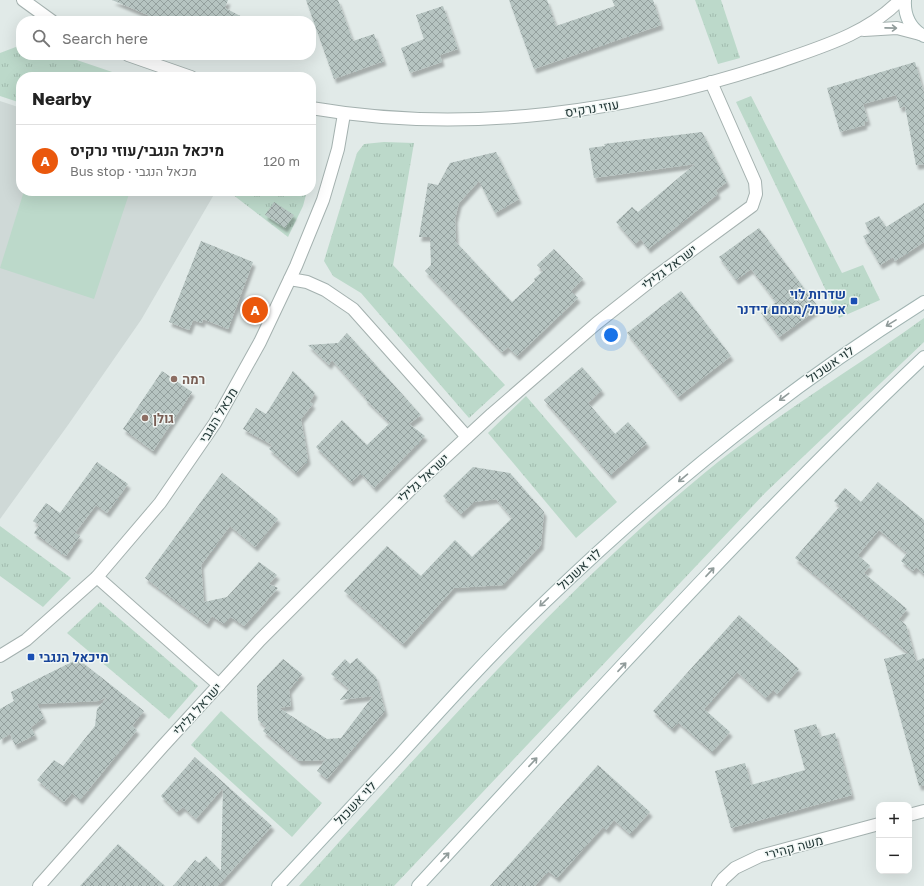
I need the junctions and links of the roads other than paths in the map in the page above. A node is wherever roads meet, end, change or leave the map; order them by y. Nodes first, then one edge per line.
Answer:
1 (23, 0) edge
2 (900, 0) edge
3 (906, 0) edge
4 (45, 16) edge
5 (863, 30) junction
6 (922, 35) edge
7 (142, 60) edge
8 (177, 72) edge
9 (711, 82) junction
10 (316, 109) edge
11 (344, 114) junction
12 (290, 279) junction
13 (924, 302) edge
14 (924, 357) edge
15 (467, 437) junction
16 (97, 578) junction
17 (0, 656) edge
18 (219, 685) junction
19 (924, 811) edge
20 (912, 814) edge
21 (876, 825) edge
22 (39, 886) edge
23 (278, 886) edge
24 (418, 886) edge
25 (718, 886) edge

1 - 4 street
2 - 5 street, עוזי נרקיס
3 - 6 street
5 -> 6 street, עוזי נרקיס
5 - 9 street, עוזי נרקיס
7 - 8 street
9 - 11 street, עוזי נרקיס
9 - 15 street, ישראל גלילי
10 - 11 street, עוזי נרקיס
11 - 12 street, מכאל הנגבי
12 - 15 street
12 - 16 street, מכאל הנגבי
13 -> 23 street, לוי אשכול
24 -> 14 street
15 - 18 street, ישראל גלילי
16 - 17 street, מכאל הנגבי
16 - 18 street
18 - 22 street, ישראל גלילי
19 - 20 street
21 - 25 street, משה קהירי

